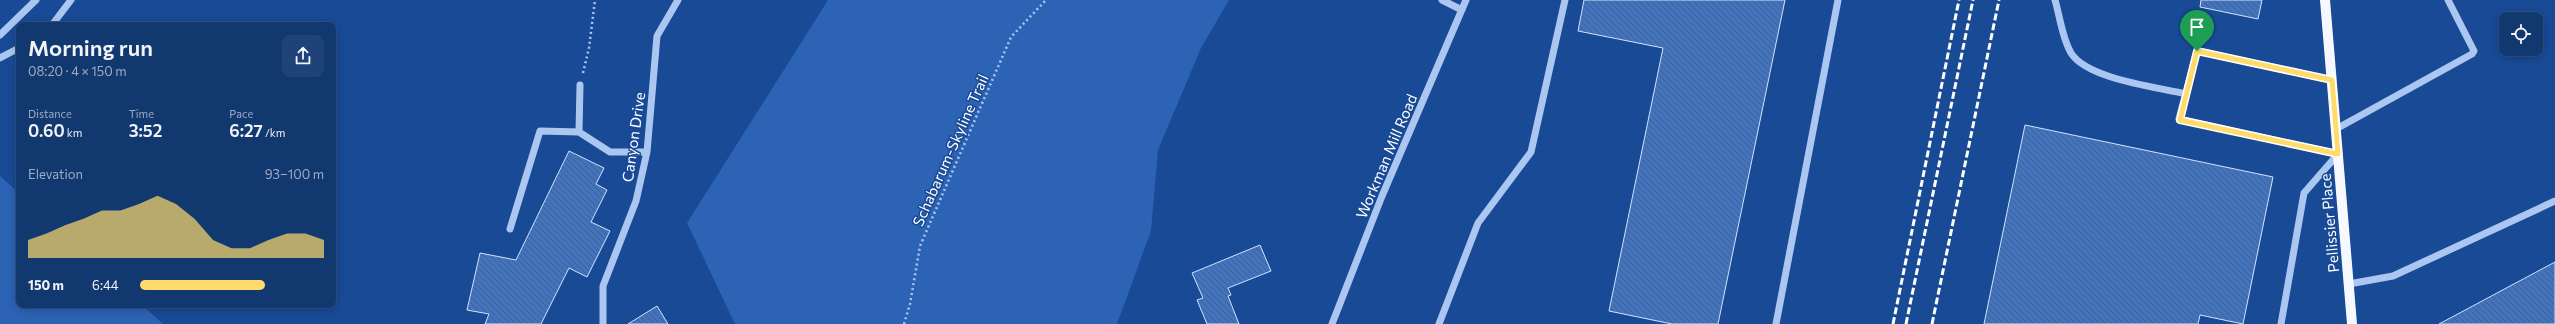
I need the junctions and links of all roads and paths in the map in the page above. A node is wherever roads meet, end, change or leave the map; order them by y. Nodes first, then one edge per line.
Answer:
1 (36, 0) edge
2 (70, 0) edge
3 (595, 0) edge
4 (678, 0) edge
5 (1046, 0) edge
6 (1442, 0) edge
7 (1466, 0) edge
8 (1565, 0) edge
9 (1838, 0) edge
10 (2055, 0) edge
11 (2325, 0) edge
12 (2448, 0) edge
13 (1462, 10) junction
14 (54, 22) edge
15 (0, 35) edge
16 (16, 50) edge
17 (0, 58) edge
18 (2332, 80) junction
19 (580, 85) joint
20 (2186, 94) junction
21 (2336, 129) junction
22 (579, 132) junction
23 (647, 152) junction
24 (2338, 154) junction
25 (2555, 201) edge
26 (510, 229) dead end
27 (2349, 284) junction
28 (603, 324) edge
29 (904, 324) edge
30 (1332, 324) edge
31 (1439, 324) edge
32 (1776, 324) edge
33 (2281, 324) edge
34 (2352, 324) edge

1 - 15 street
2 - 14 street
3 - 19 path
4 - 23 street, Canyon Drive
5 - 29 path, Schabarum-Skyline Trail
6 - 13 street
7 - 13 street, Workman Mill Road
8 - 31 street
9 - 32 street
10 - 20 street
11 - 18 main road, Pellissier Place
12 - 21 street
13 - 30 street, Workman Mill Road
16 - 17 street
18 - 20 street
18 - 21 main road, Pellissier Place
19 - 22 street
20 - 24 street
21 - 24 main road, Pellissier Place
22 - 23 street
22 - 26 street
23 - 28 street, Canyon Drive
24 - 27 main road, Pellissier Place
24 - 33 street
25 - 27 street
27 - 34 main road, Pellissier Place

